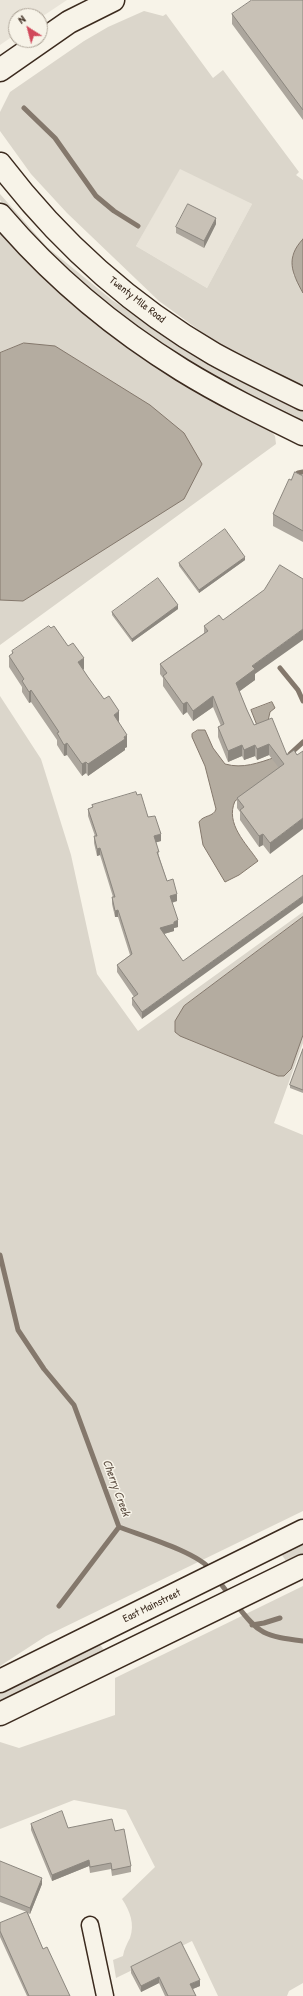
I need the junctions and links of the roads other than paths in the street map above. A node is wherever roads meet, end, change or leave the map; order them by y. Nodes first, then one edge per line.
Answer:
1 (113, 0) edge
2 (0, 70) edge
3 (0, 164) edge
4 (0, 215) edge
5 (303, 399) edge
6 (303, 434) edge
7 (303, 1531) edge
8 (299, 1569) edge
9 (0, 1681) edge
10 (0, 1714) edge
11 (90, 1925) dead end
12 (105, 1996) edge

1 - 2 main road
3 - 5 main road, Twenty Mile Road
4 - 6 main road
7 - 9 main road, East Mainstreet
8 - 10 main road
11 - 12 street

